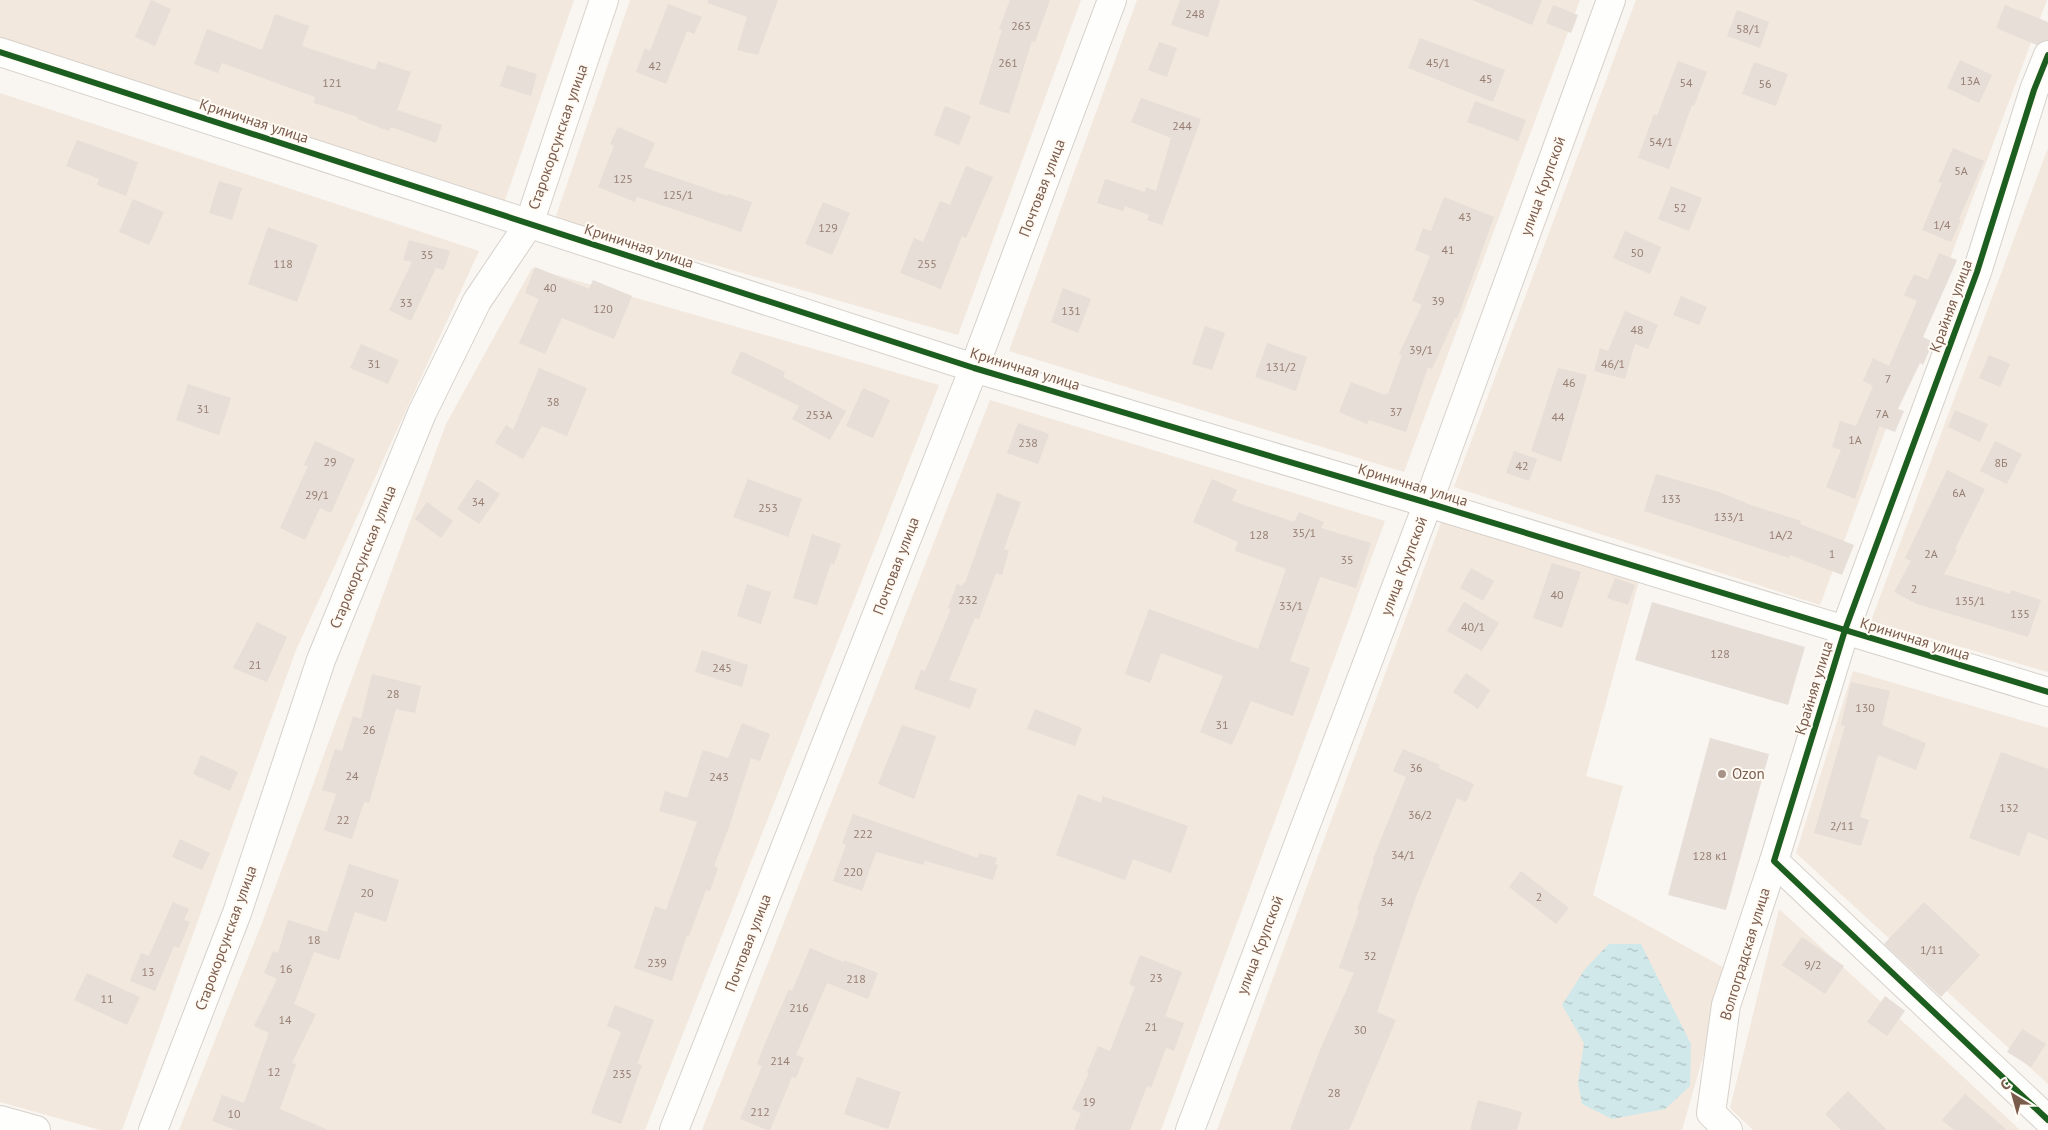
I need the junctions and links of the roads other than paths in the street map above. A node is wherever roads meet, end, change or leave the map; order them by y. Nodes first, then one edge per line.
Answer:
1 (604, 0) edge
2 (1112, 0) edge
3 (1611, 0) edge
4 (0, 52) edge
5 (2048, 56) edge
6 (529, 224) junction
7 (974, 368) junction
8 (1428, 503) junction
9 (1845, 630) junction
10 (2048, 692) edge
11 (1774, 861) junction
12 (0, 1120) edge
13 (2048, 1120) edge
14 (36, 1130) edge
15 (153, 1130) edge
16 (674, 1130) edge
17 (1190, 1130) edge
18 (1728, 1130) edge

1 - 6 street, Старокорсунская улица
2 - 7 street, Почтовая улица
3 - 8 street, улица Крупской
4 - 6 street, Криничная улица
5 - 9 street, Крайняя улица
6 - 7 street, Криничная улица
6 - 15 street, Старокорсунская улица
7 - 8 street, Криничная улица
7 - 16 street, Почтовая улица
8 - 9 street, Криничная улица
8 - 17 street, улица Крупской
9 - 10 street, Криничная улица
9 - 11 street, Крайняя улица
11 - 13 street
11 - 18 street, Волгоградская улица
12 - 14 street

